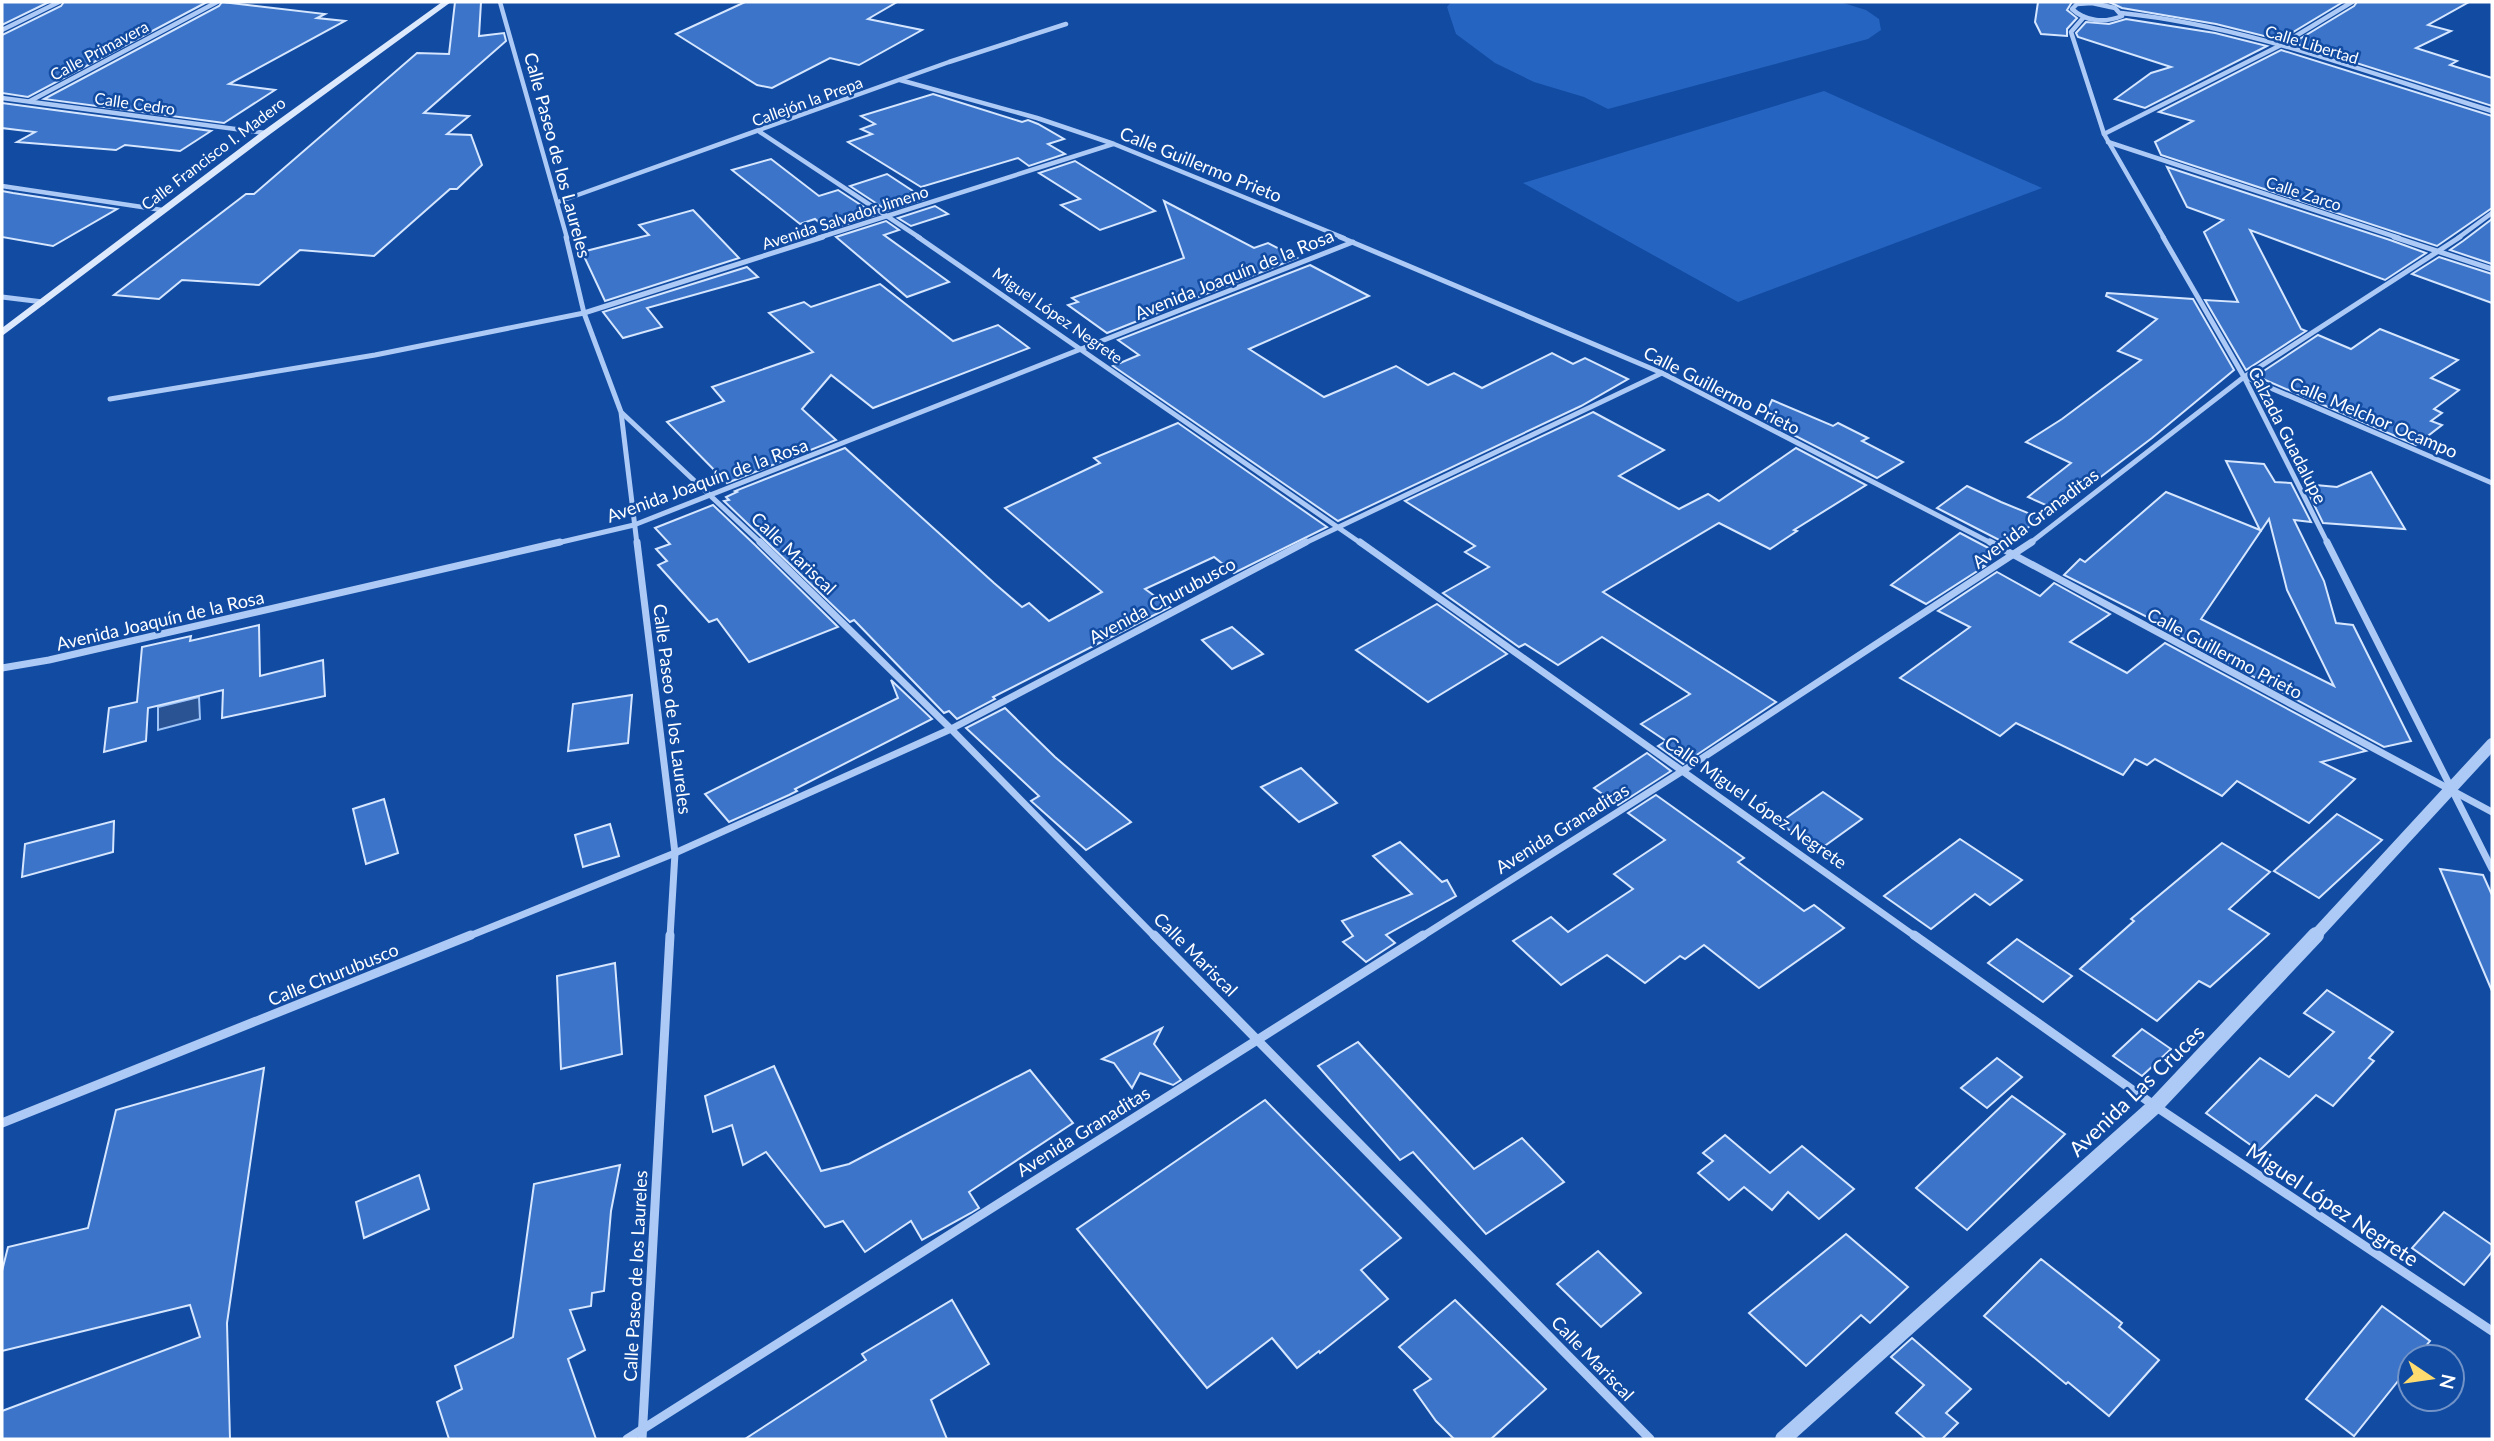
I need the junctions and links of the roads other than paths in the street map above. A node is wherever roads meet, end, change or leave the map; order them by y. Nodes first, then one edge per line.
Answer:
1 (59, 2) edge
2 (217, 2) edge
3 (447, 2) edge
4 (500, 2) edge
5 (2352, 2) edge
6 (2101, 3) edge
7 (2121, 13) junction
8 (2084, 17) junction
9 (1066, 24) dead end
10 (2, 30) edge
11 (2279, 46) junction
12 (900, 80) junction
13 (2, 98) edge
14 (29, 101) junction
15 (2492, 111) edge
16 (760, 132) junction
17 (265, 133) junction
18 (2104, 134) junction
19 (2108, 141) junction
20 (1114, 144) junction
21 (2, 186) edge
22 (558, 202) junction
23 (162, 210) junction
24 (2492, 213) edge
25 (888, 216) junction
26 (1353, 242) junction
27 (2441, 251) junction
28 (2492, 269) edge
29 (2, 297) edge
30 (43, 302) junction
31 (584, 313) junction
32 (2, 333) edge
33 (1081, 351) junction
34 (1662, 373) junction
35 (2244, 377) junction
36 (110, 399) dead end
37 (621, 412) junction
38 (2492, 483) edge
39 (713, 496) junction
40 (634, 525) junction
41 (1336, 526) junction
42 (2015, 555) junction
43 (2, 668) edge
44 (951, 729) junction
45 (2492, 744) edge
46 (1684, 770) junction
47 (2451, 791) junction
48 (2492, 812) edge
49 (675, 853) junction
50 (2492, 869) edge
51 (1258, 1039) junction
52 (2155, 1106) junction
53 (2, 1124) edge
54 (2492, 1331) edge
55 (642, 1435) edge
56 (627, 1439) edge
57 (1650, 1439) edge
58 (1783, 1439) edge

1 - 10 street
2 - 14 street, Calle Primavera
3 - 17 main road, Calle Francisco I. Madero
4 - 22 street, Calle Paseo de los Laureles
5 - 11 street
6 - 7 street
6 - 8 street
7 - 8 street
7 - 11 street, Calle Libertad
8 - 18 street, Calzada Guadalupe
9 - 12 street, Callejón la Prepa
11 - 15 street, Calle Libertad
11 - 18 street
12 - 16 street, Callejón la Prepa
12 - 20 street, Calle Guillermo Prieto
13 - 14 street, Calle Cedro
14 - 17 street, Calle Cedro
16 - 22 street, Callejón la Prepa
16 - 25 street, Miguel López Negrete
17 - 23 main road, Calle Francisco I. Madero
18 - 19 street, Calzada Guadalupe
19 - 27 street, Calle Zarco
19 - 35 street, Calzada Guadalupe
20 - 25 street, Avenida Salvador Jimeno
20 - 26 street, Calle Guillermo Prieto
21 - 23 street
22 - 31 street, Calle Paseo de los Laureles
23 - 30 main road, Calle Francisco I. Madero
24 - 27 street, Avenida Granaditas
25 - 31 street, Avenida Salvador Jimeno
25 - 33 street, Miguel López Negrete
26 - 33 street, Avenida Joaquín de la Rosa
26 - 34 street, Calle Guillermo Prieto
27 - 28 street, Calle Zarco
27 - 35 street, Avenida Granaditas
29 - 30 street
30 - 32 main road, Calle Francisco I. Madero
31 - 36 street, Avenida Salvador Jimeno
31 - 37 street, Calle Paseo de los Laureles
33 - 39 street, Avenida Joaquín de la Rosa
33 - 41 street, Miguel López Negrete
34 - 41 street, Avenida Churubusco
34 - 42 street, Calle Guillermo Prieto
35 - 38 street, Calle Melchor Ocampo
35 - 42 street, Avenida Granaditas
35 - 47 street, Calzada Guadalupe
37 - 39 street, Calle Mariscal
37 - 40 street, Calle Paseo de los Laureles
39 - 40 street, Avenida Joaquín de la Rosa
39 - 44 street, Calle Mariscal
40 - 43 street, Avenida Joaquín de la Rosa
40 - 49 street, Calle Paseo de los Laureles
41 - 44 street, Avenida Churubusco
41 - 46 street, Calle Miguel López Negrete
42 - 46 street, Avenida Granaditas
42 - 47 street, Calle Guillermo Prieto
44 - 49 street, Avenida Churubusco
44 - 51 street, Calle Mariscal
45 - 47 street, Avenida Las Cruces
46 - 51 street, Avenida Granaditas
46 - 52 street, Calle Miguel López Negrete
47 - 48 street, Calle Guillermo Prieto
47 - 50 street, Calzada Guadalupe
47 - 52 street, Avenida Las Cruces
49 - 53 street, Calle Churubusco
49 - 55 street, Calle Paseo de los Laureles
51 - 55 street, Avenida Granaditas
51 - 57 street, Calle Mariscal
52 - 54 street, Miguel López Negrete
52 - 58 street, Avenida Las Cruces
55 - 56 street, Avenida Granaditas

